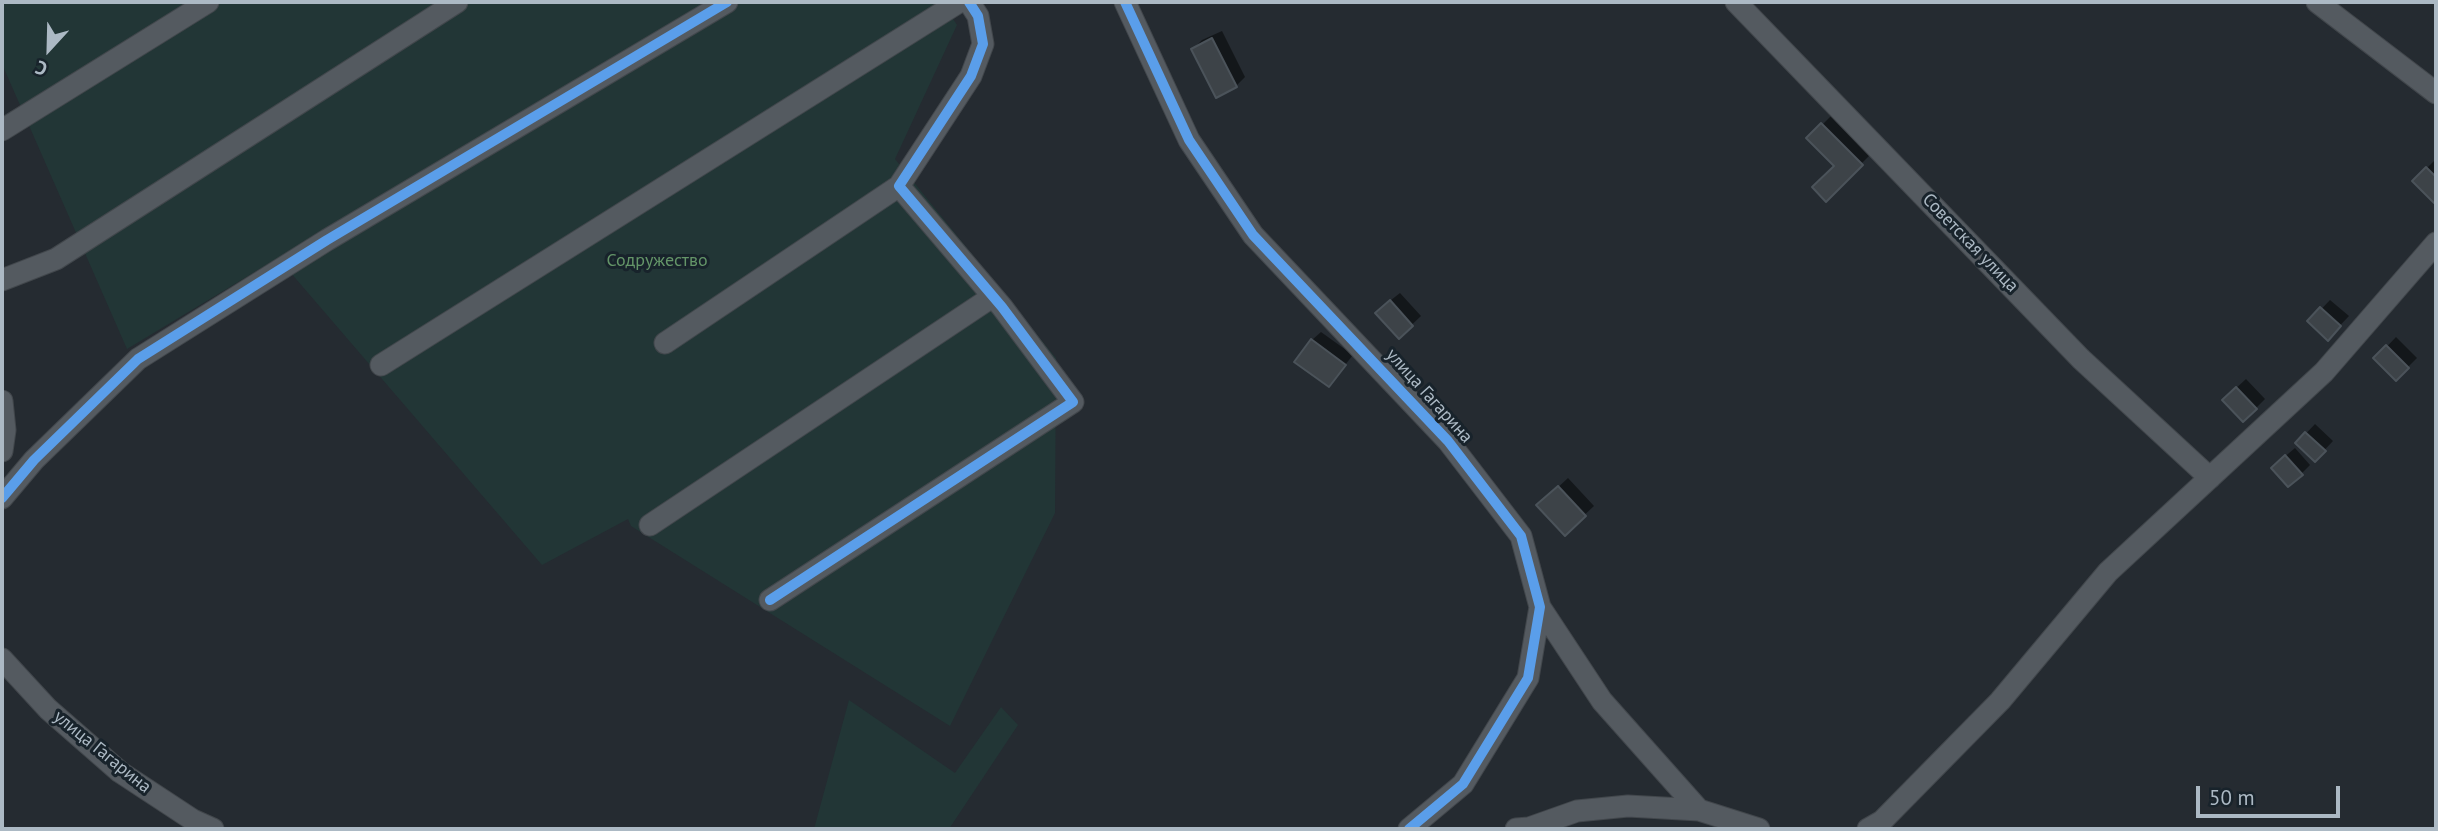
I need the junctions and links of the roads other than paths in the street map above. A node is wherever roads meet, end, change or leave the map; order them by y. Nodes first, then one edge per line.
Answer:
1 (208, 2) edge
2 (457, 2) edge
3 (726, 2) edge
4 (959, 2) edge
5 (969, 2) edge
6 (1125, 2) edge
7 (1736, 2) edge
8 (2317, 2) edge
9 (2436, 93) edge
10 (2, 130) edge
11 (899, 186) junction
12 (2436, 243) edge
13 (2, 280) edge
14 (992, 297) junction
15 (665, 343) dead end
16 (381, 365) dead end
17 (2, 401) edge
18 (2, 451) edge
19 (2210, 478) junction
20 (2, 498) edge
21 (650, 524) dead end
22 (770, 600) dead end
23 (1540, 607) junction
24 (2, 660) edge
25 (1699, 810) junction
26 (213, 829) edge
27 (1411, 829) edge
28 (1516, 829) edge
29 (1759, 829) edge
30 (1868, 829) edge

1 - 10 street
2 - 13 street
3 - 20 street
4 - 16 street
5 - 11 street
6 - 23 street, улица Гагарина
7 - 19 street, Советская улица
8 - 9 street
11 - 14 street
11 - 15 street
12 - 19 street
14 - 21 street
14 - 22 street
17 - 18 street
19 - 30 street
23 - 25 street, улица Гагарина
23 - 27 street, улица Гагарина
24 - 26 street, улица Гагарина
25 - 28 street
25 - 29 street

